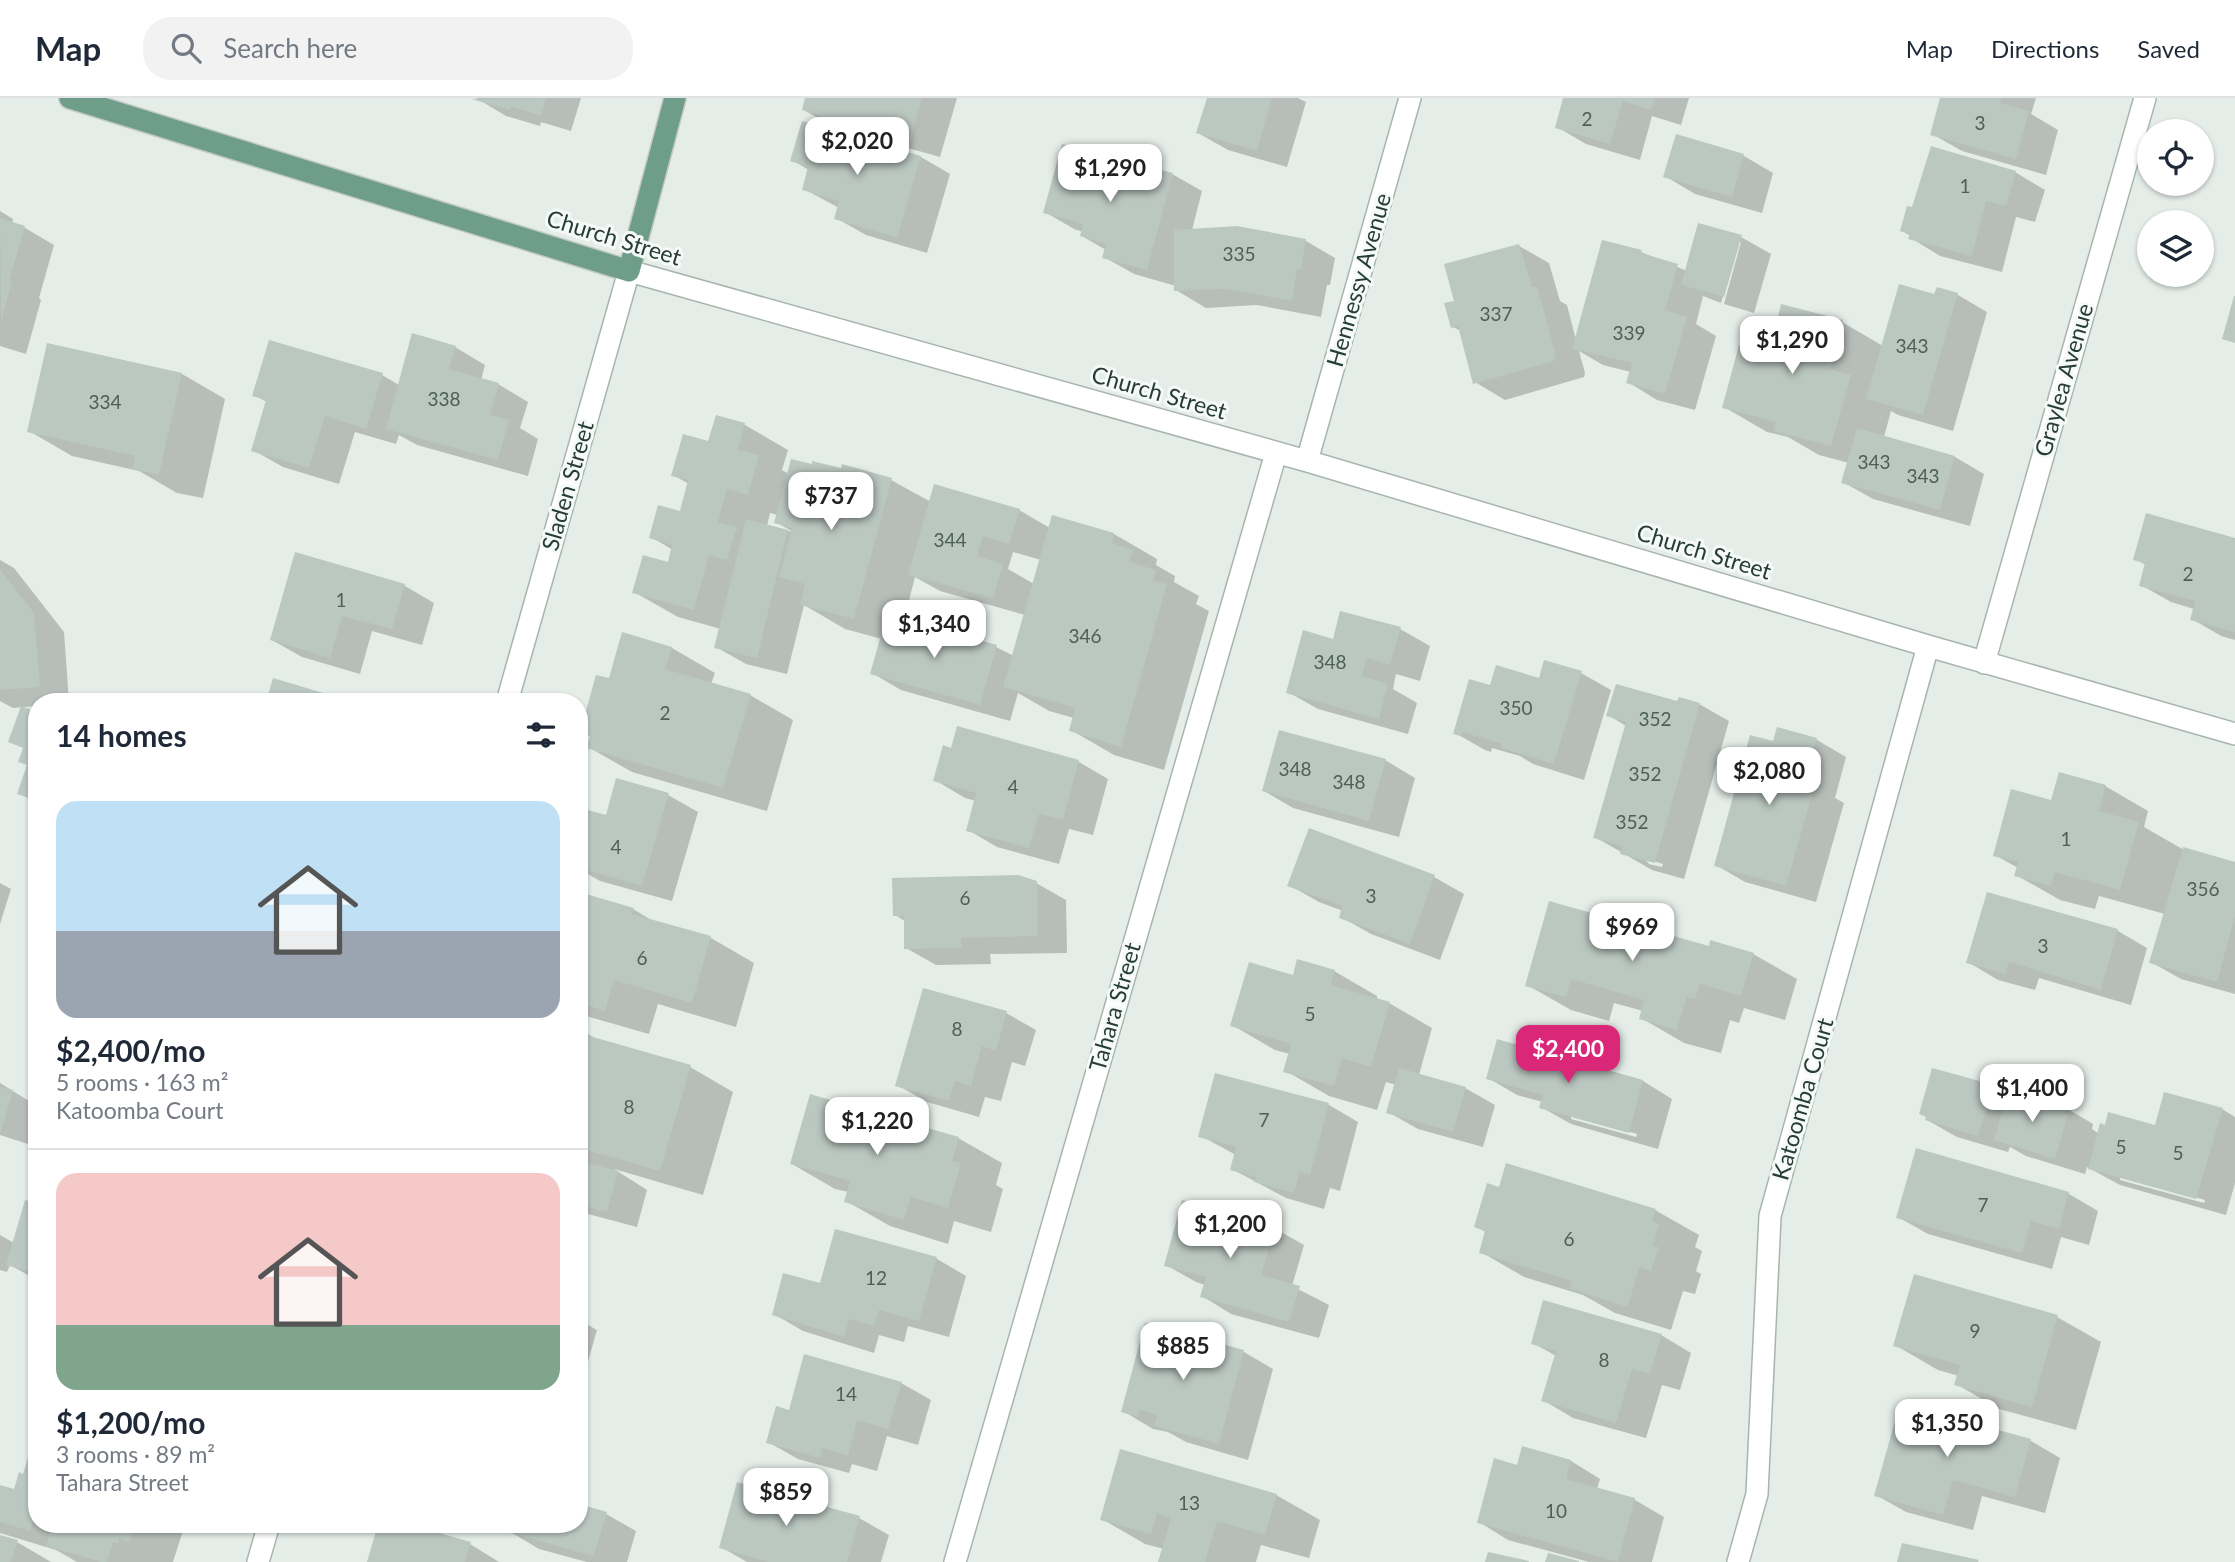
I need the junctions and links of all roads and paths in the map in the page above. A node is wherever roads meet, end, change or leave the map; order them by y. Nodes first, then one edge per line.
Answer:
1 (70, 98) edge
2 (675, 98) edge
3 (1410, 98) edge
4 (2145, 98) edge
5 (629, 271) junction
6 (1276, 453) junction
7 (1307, 461) junction
8 (1928, 646) junction
9 (1984, 663) junction
10 (509, 693) edge
11 (2235, 734) edge
12 (266, 1533) edge
13 (258, 1562) edge
14 (955, 1562) edge
15 (1738, 1562) edge

1 - 5 main road, Church Street
2 - 5 main road
3 - 7 street, Hennessy Avenue
4 - 9 street, Graylea Avenue
5 - 6 street, Church Street
5 - 10 street, Sladen Street
6 - 7 street, Church Street
6 - 14 street, Tahara Street
7 - 8 street, Church Street
8 - 9 street, Church Street
8 - 15 street, Katoomba Court
9 - 11 street, Church Street
12 - 13 street

